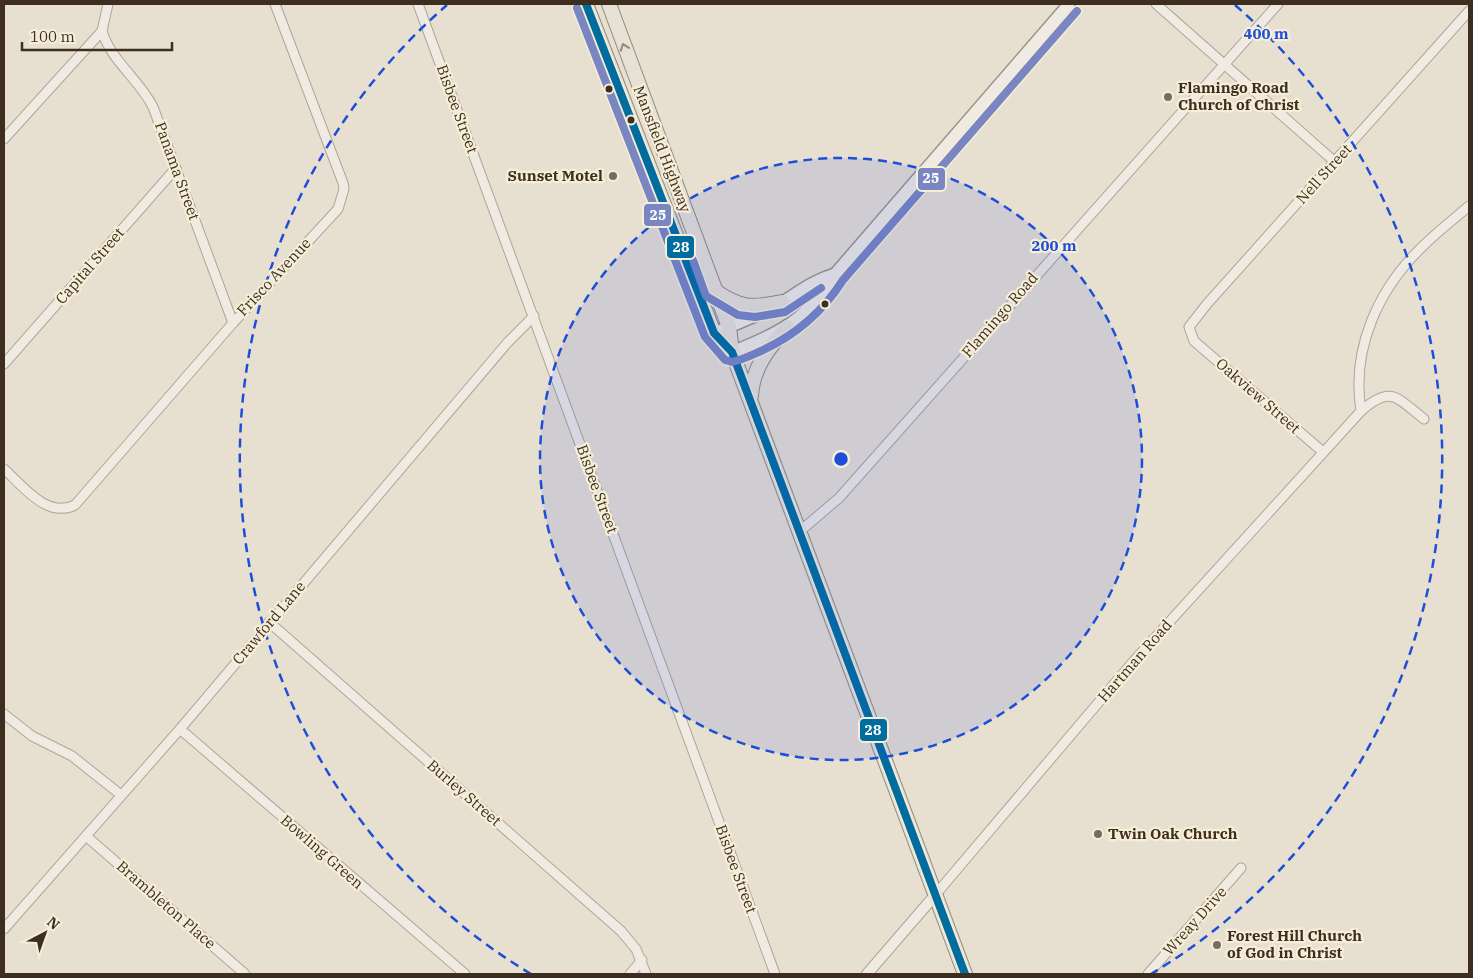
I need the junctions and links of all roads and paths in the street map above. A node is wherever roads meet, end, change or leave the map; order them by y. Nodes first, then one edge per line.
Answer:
1 (108, 4) edge
2 (275, 4) edge
3 (418, 4) edge
4 (586, 4) edge
5 (609, 4) edge
6 (1069, 4) edge
7 (1156, 4) edge
8 (1278, 4) edge
9 (1469, 10) edge
10 (102, 31) junction
11 (1225, 64) junction
12 (633, 72) junction
13 (613, 79) junction
14 (4, 139) edge
15 (1335, 162) junction
16 (176, 168) junction
17 (1469, 206) edge
18 (835, 274) junction
19 (714, 290) junction
20 (782, 302) junction
21 (534, 316) junction
22 (233, 323) junction
23 (729, 327) junction
24 (787, 327) junction
25 (714, 333) junction
26 (1194, 341) joint
27 (732, 352) junction
28 (4, 364) edge
29 (750, 401) junction
30 (1360, 412) junction
31 (1424, 419) dead end
32 (1323, 452) junction
33 (4, 468) edge
34 (799, 532) junction
35 (269, 622) junction
36 (4, 714) edge
37 (180, 729) junction
38 (120, 795) junction
39 (86, 836) junction
40 (1241, 868) dead end
41 (936, 894) junction
42 (4, 929) edge
43 (642, 960) junction
44 (246, 974) edge
45 (465, 974) edge
46 (630, 974) edge
47 (646, 974) edge
48 (775, 974) edge
49 (867, 974) edge
50 (965, 974) edge
51 (1148, 974) edge

1 - 10 street
2 - 22 street, Frisco Avenue
3 - 21 street, Bisbee Street
4 - 13 main road, Mansfield Highway
12 -> 5 main road, Mansfield Highway
6 - 18 main road
7 - 11 street
8 - 11 street, Flamingo Road
9 - 15 street, Nell Street
10 - 14 street
10 - 16 street, Panama Street
11 - 15 street
11 - 34 street, Flamingo Road
12 - 13 main road
12 - 19 main road, Mansfield Highway
13 - 25 main road, Mansfield Highway
15 - 26 street, Nell Street
16 - 22 street, Panama Street
16 - 28 street, Capital Street
17 - 30 street
18 - 20 main road
18 - 24 main road
19 - 20 main road
19 - 23 main road, Mansfield Highway
20 - 23 main road
21 - 35 street, Crawford Lane
21 - 48 street, Bisbee Street
22 - 33 street, Frisco Avenue
23 - 25 main road
23 - 27 main road, Mansfield Highway
24 - 27 main road
24 - 29 main road
25 - 27 main road, Mansfield Highway
26 - 32 street, Oakview Street
27 - 29 main road, Mansfield Highway
29 - 34 main road, Mansfield Highway
30 - 31 street, Hartman Road
30 - 32 street, Hartman Road
32 - 41 street, Hartman Road
34 - 41 main road, Mansfield Highway
35 - 37 street, Crawford Lane
35 - 43 street, Burley Street
36 - 38 street
37 - 38 street, Crawford Lane
37 - 45 street, Bowling Green
38 - 39 street, Crawford Lane
39 - 42 street, Crawford Lane
39 - 44 street, Brambleton Place
40 - 51 street, Wreay Drive
41 - 49 street, Hartman Road
41 - 50 main road, Mansfield Highway
43 - 46 street
43 - 47 street, Burley Street

